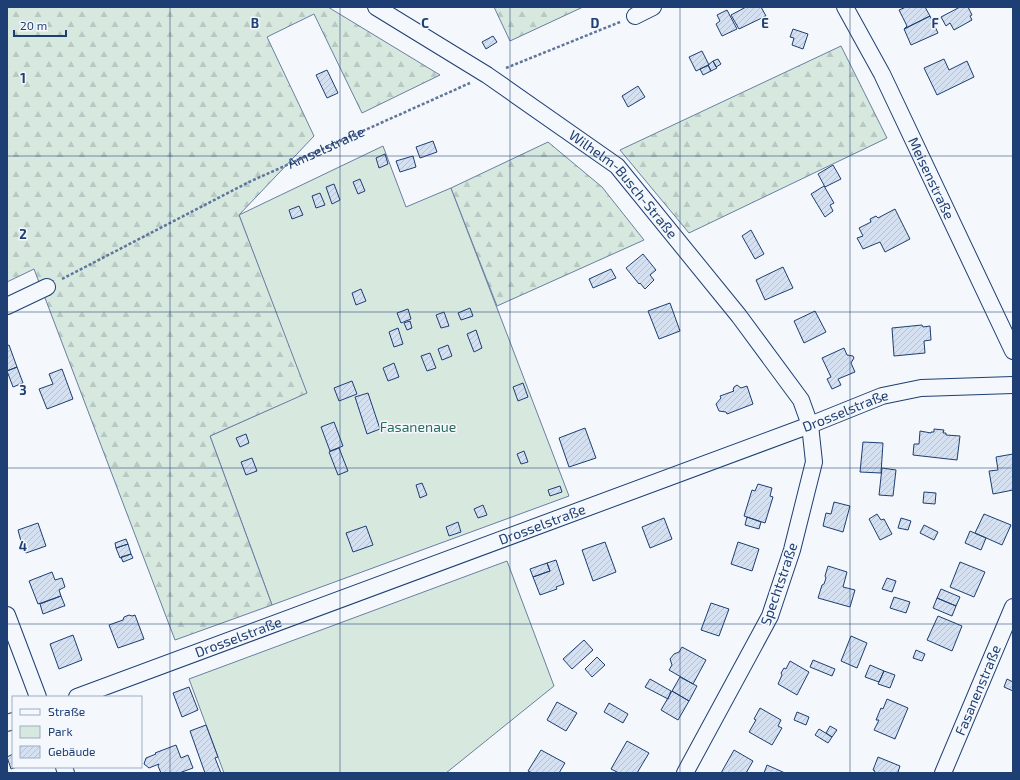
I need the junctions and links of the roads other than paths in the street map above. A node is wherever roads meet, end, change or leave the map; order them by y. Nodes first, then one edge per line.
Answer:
1 (376, 7) edge
2 (653, 7) edge
3 (845, 7) edge
4 (635, 16) road end
5 (47, 286) road end
6 (7, 306) edge
7 (1013, 352) edge
8 (1013, 385) edge
9 (810, 425) junction
10 (1013, 607) edge
11 (7, 615) edge
12 (38, 696) edge
13 (80, 696) edge
14 (685, 773) edge
15 (943, 773) edge

1 - 9 street, Wilhelm-Busch-Straße
2 - 4 street
3 - 7 street, Meisenstraße
5 - 6 street
8 - 9 street, Drosselstraße
9 - 13 street, Drosselstraße
9 - 14 street, Spechtstraße
10 - 15 street, Fasanenstraße
11 - 12 street

